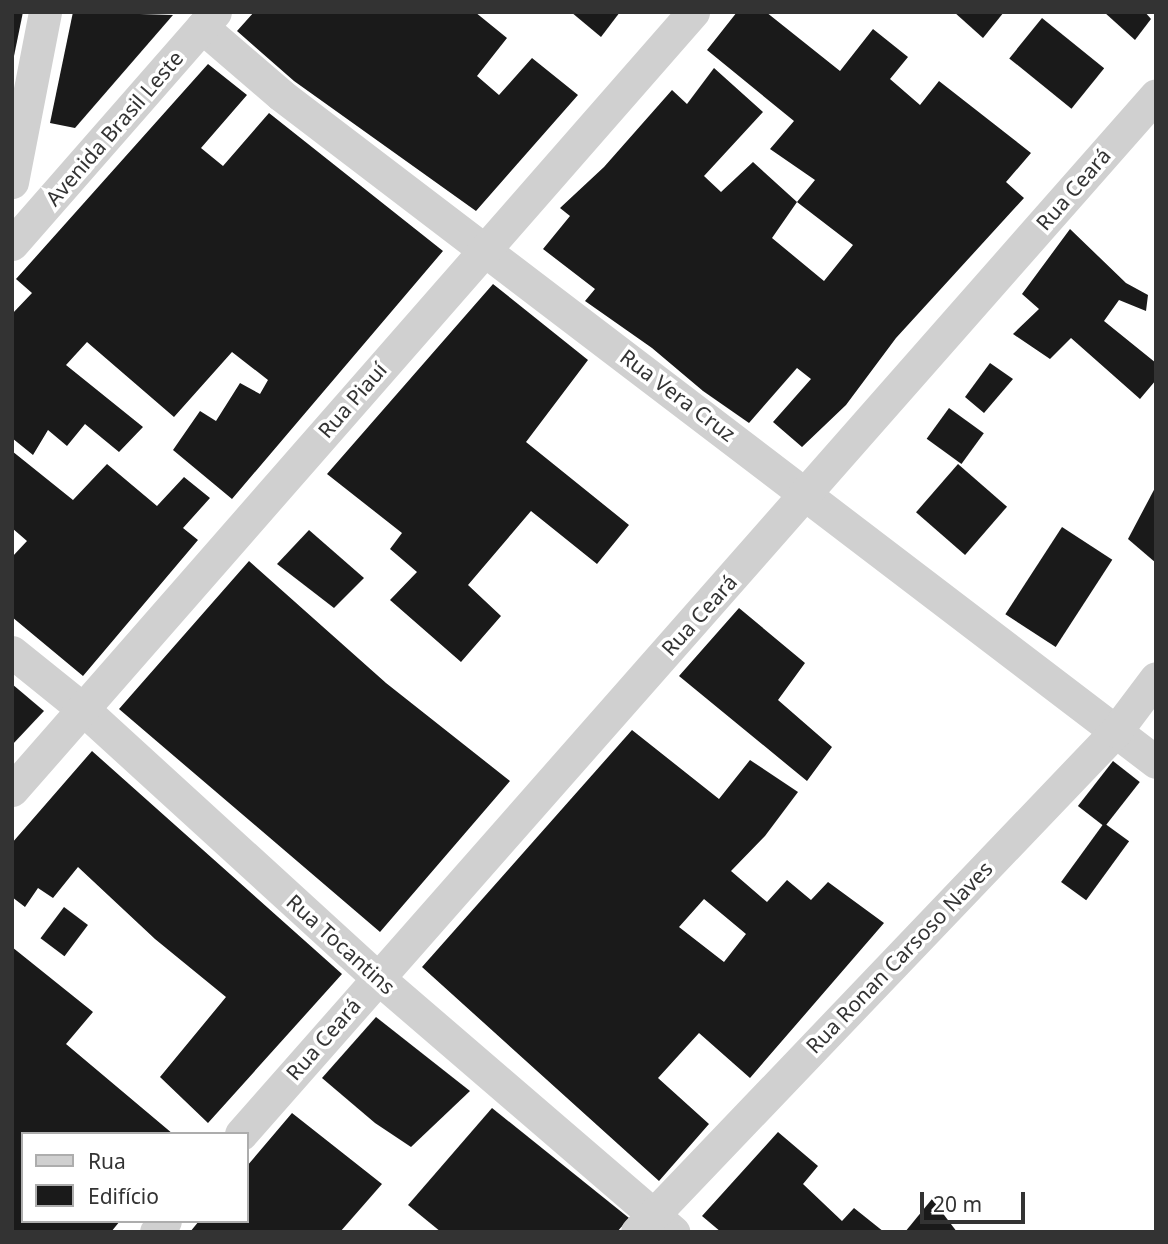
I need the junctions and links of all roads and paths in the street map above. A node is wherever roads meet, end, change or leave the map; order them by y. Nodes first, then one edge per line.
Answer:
1 (45, 12) edge
2 (693, 12) edge
3 (208, 20) edge
4 (1156, 95) edge
5 (19, 99) edge
6 (12, 182) edge
7 (12, 244) edge
8 (484, 248) junction
9 (807, 494) junction
10 (12, 652) edge
11 (1156, 678) edge
12 (83, 709) junction
13 (1116, 731) junction
14 (1156, 761) edge
15 (12, 790) edge
16 (377, 977) junction
17 (243, 1132) edge
18 (654, 1226) edge

1 - 5 street
2 - 8 street, Rua Piauí
3 - 7 street, Avenida Brasil Leste
3 - 8 street, Rua Vera Cruz
4 - 9 street, Rua Ceará
5 - 6 street
8 - 9 street, Rua Vera Cruz
8 - 12 street, Rua Piauí
9 - 13 street, Rua Vera Cruz
9 - 16 street, Rua Ceará
10 - 12 street, Rua Tocantins
11 - 13 street, Rua Ronan Carsoso Naves
12 - 15 street, Rua Piauí
12 - 16 street, Rua Tocantins
13 - 14 street, Rua Vera Cruz
13 - 18 street, Rua Ronan Carsoso Naves
16 - 17 street, Rua Ceará
16 - 18 street, Rua Tocantins

